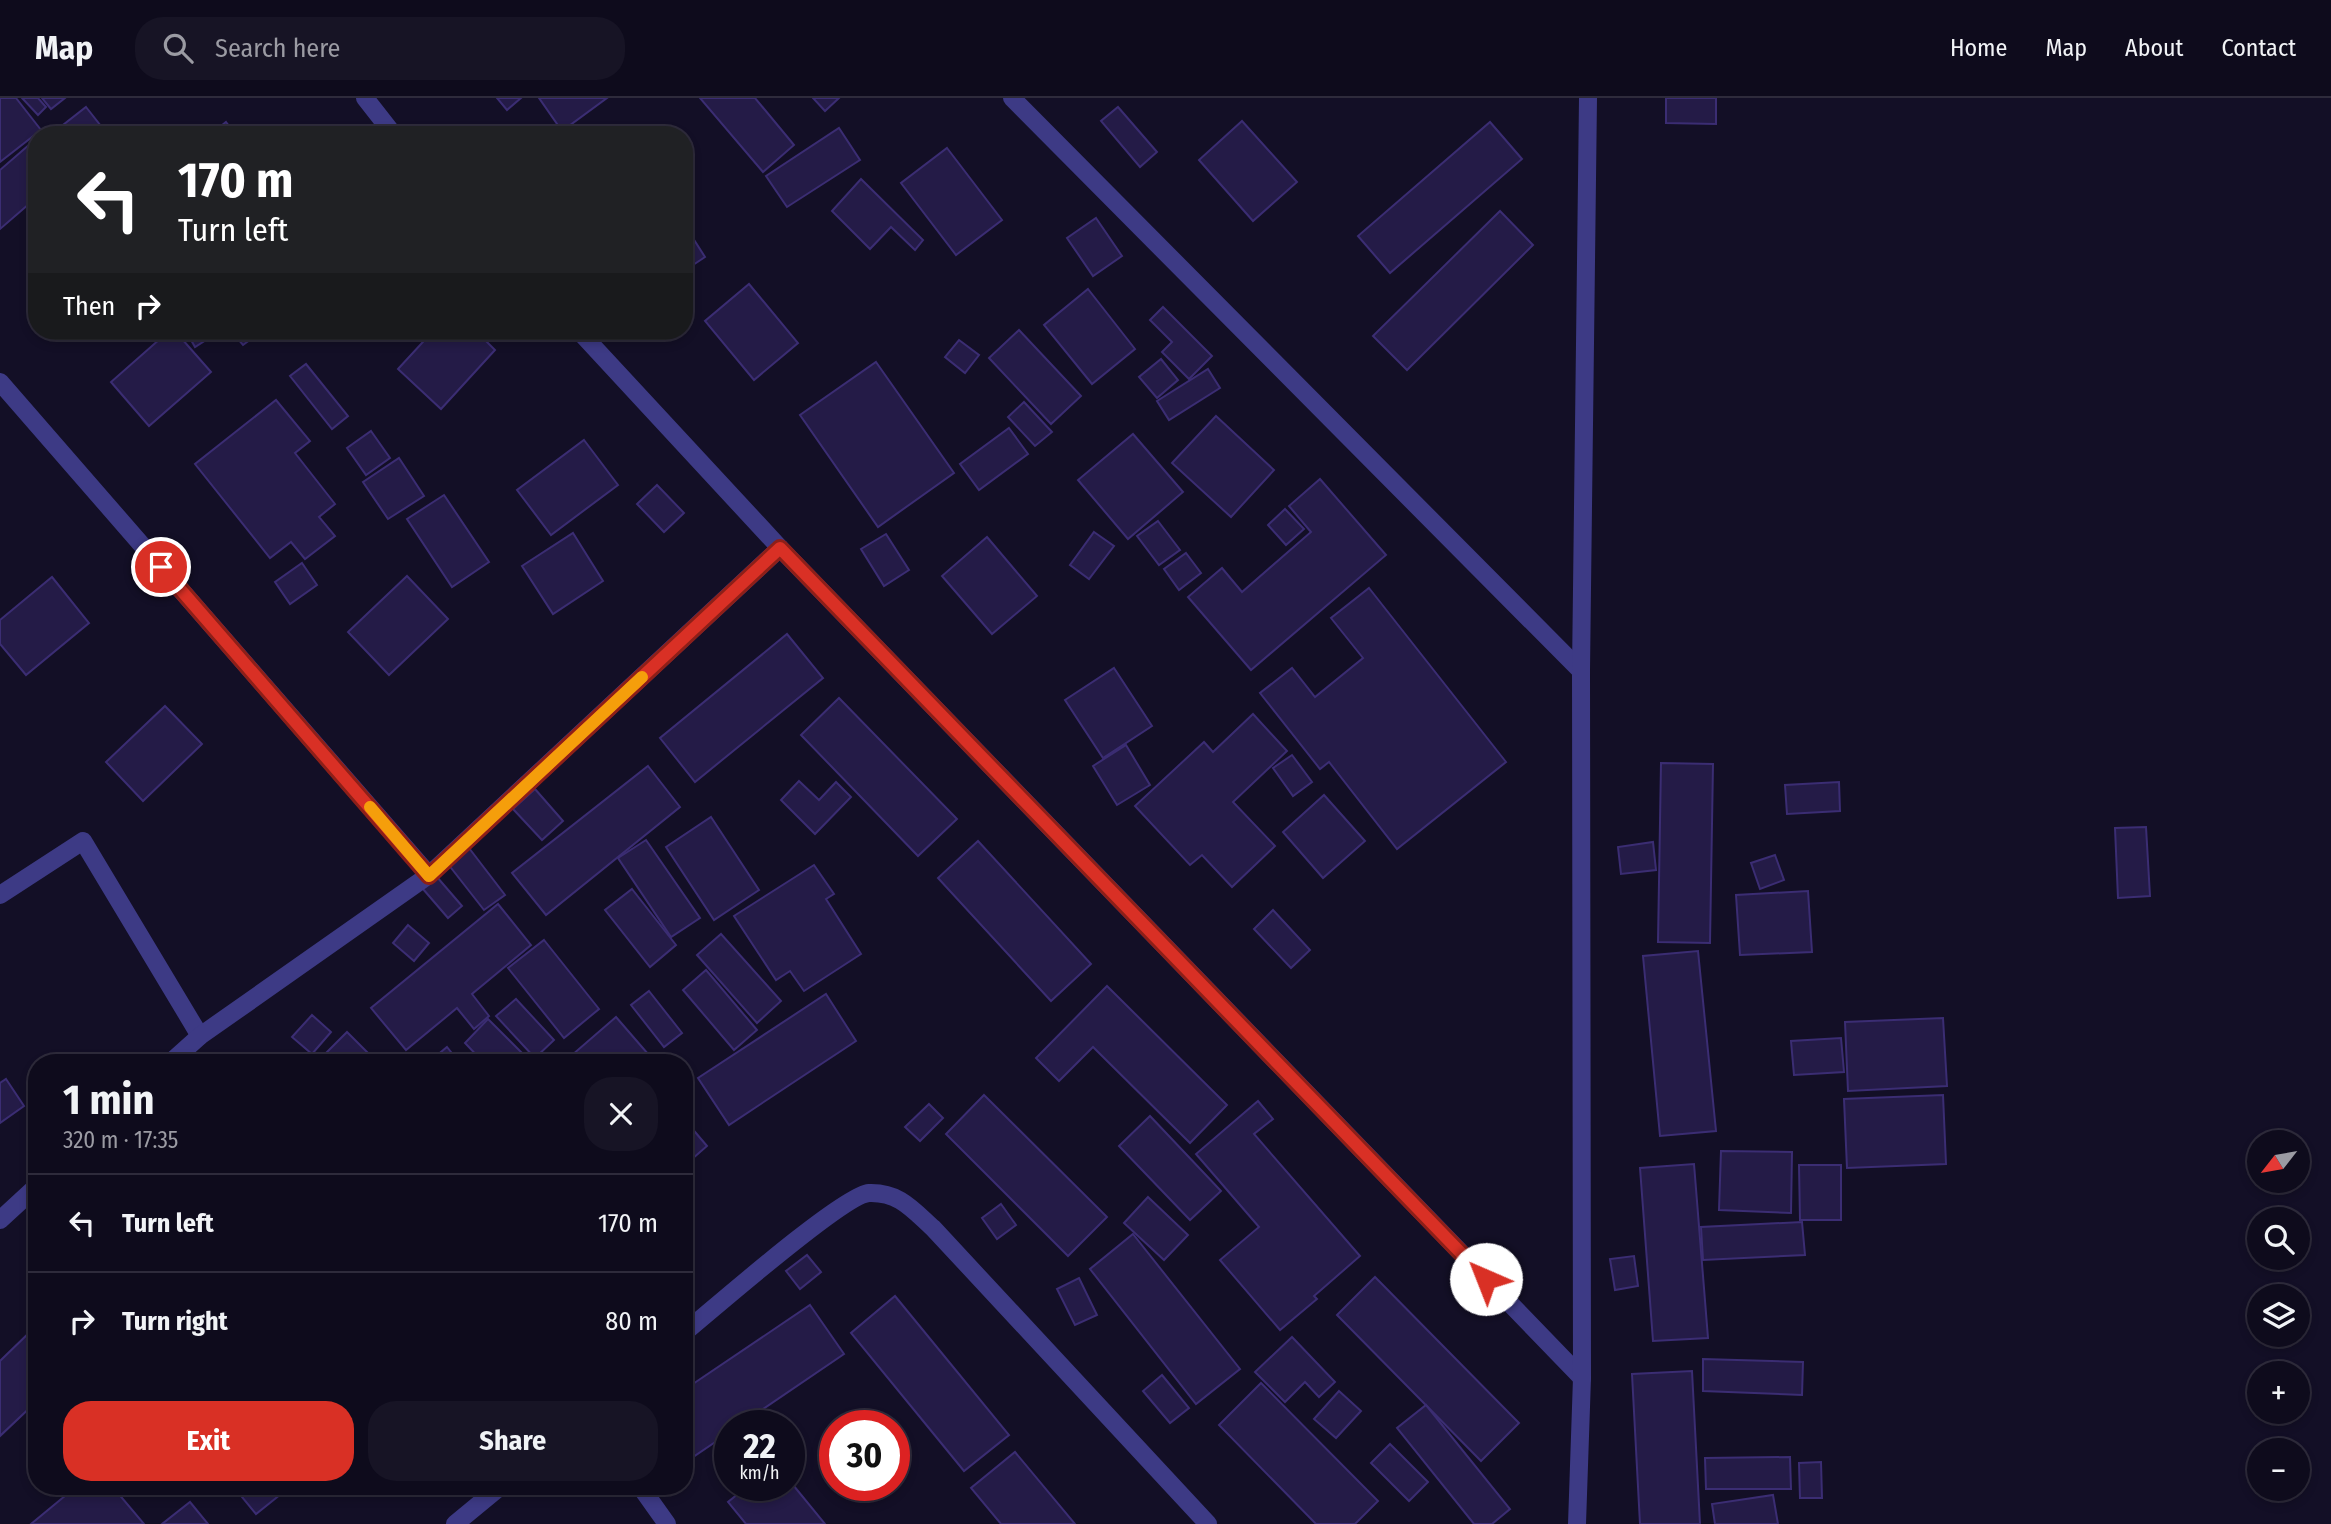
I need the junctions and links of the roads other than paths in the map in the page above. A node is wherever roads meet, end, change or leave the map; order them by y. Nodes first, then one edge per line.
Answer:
1 (365, 98) edge
2 (1012, 98) edge
3 (1588, 98) edge
4 (387, 126) edge
5 (587, 340) edge
6 (0, 382) edge
7 (780, 548) junction
8 (1581, 671) junction
9 (429, 876) junction
10 (0, 895) edge
11 (200, 1036) junction
12 (180, 1054) edge
13 (28, 1194) edge
14 (0, 1220) edge
15 (693, 1326) edge
16 (1582, 1378) junction
17 (490, 1495) edge
18 (646, 1495) edge
19 (455, 1524) edge
20 (667, 1524) edge
21 (1208, 1524) edge
22 (1577, 1524) edge

1 - 4 street
2 - 8 street
3 - 8 street
5 - 7 street
6 - 9 street
7 - 9 street
7 - 16 street
8 - 16 street
9 - 11 street
10 - 11 street
11 - 12 street
13 - 14 street
15 - 21 street
16 - 22 street
17 - 19 street
18 - 20 street

